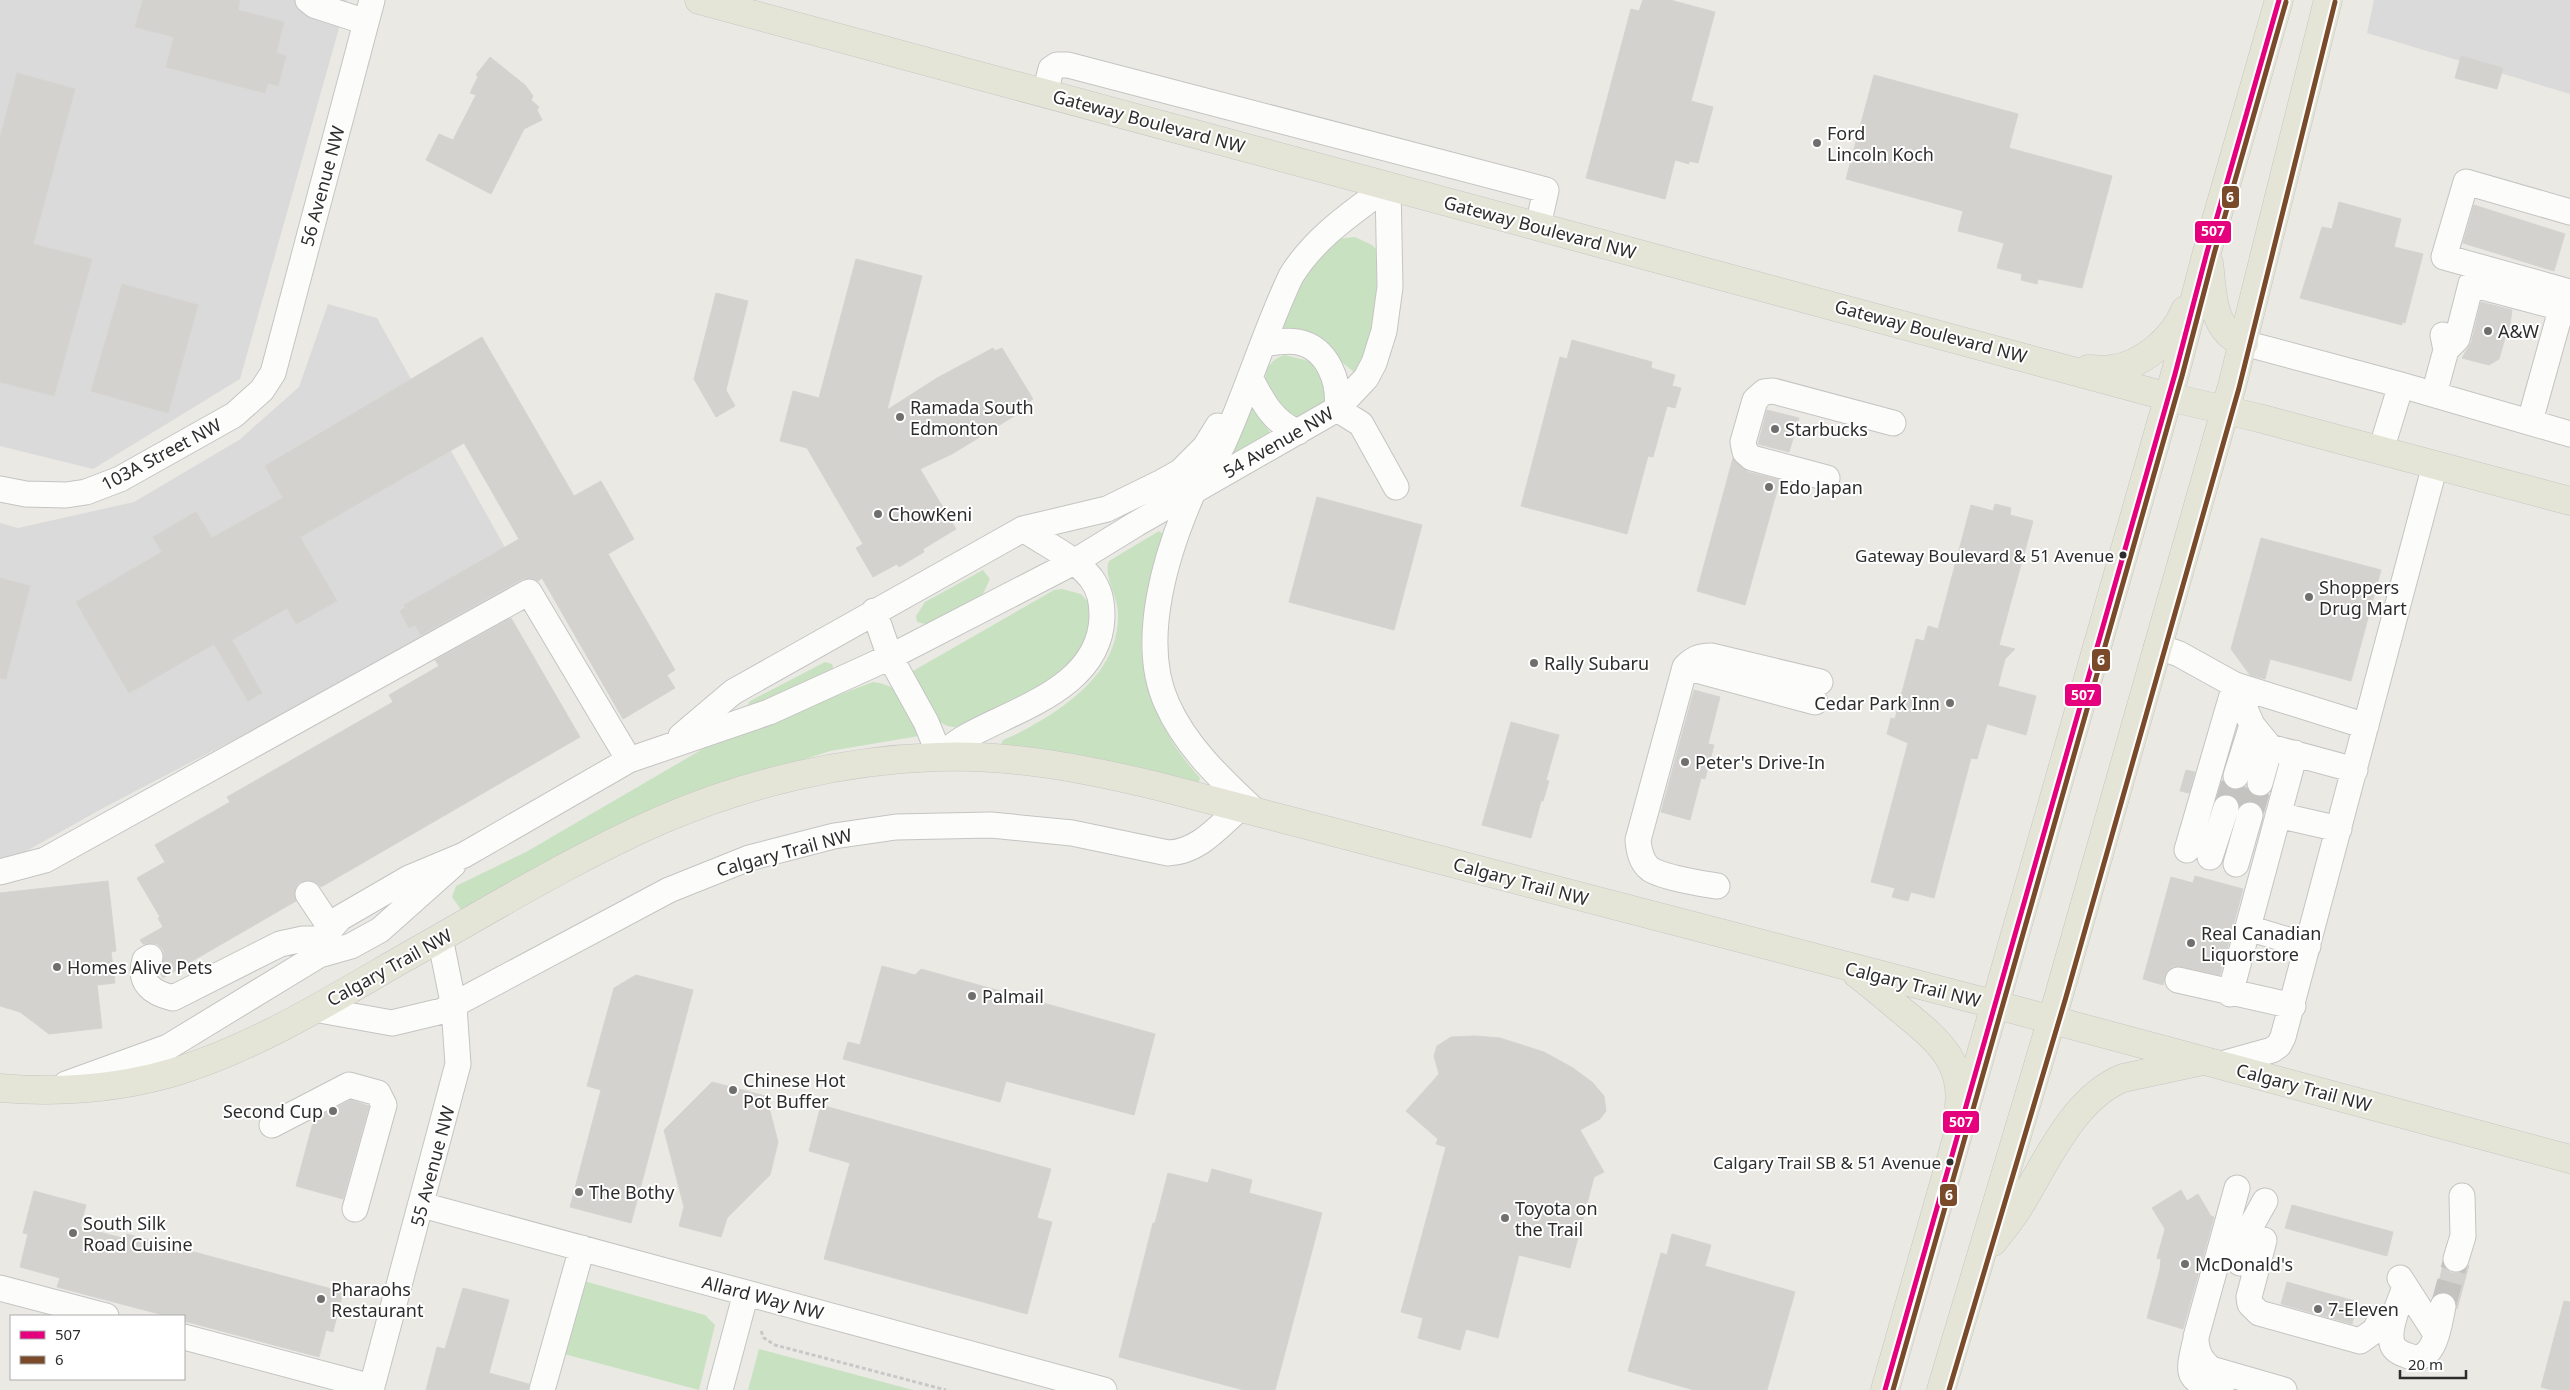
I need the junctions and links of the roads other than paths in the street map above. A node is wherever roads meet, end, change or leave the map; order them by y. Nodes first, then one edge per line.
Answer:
1 (308, 0) edge
2 (699, 0) edge
3 (2279, 0) edge
4 (2328, 0) edge
5 (369, 11) edge
6 (1045, 93) junction
7 (1387, 148) junction
8 (1383, 184) junction
9 (2570, 212) edge
10 (1538, 226) junction
11 (2207, 252) junction
12 (2462, 262) junction
13 (2566, 292) edge
14 (2244, 343) junction
15 (1263, 344) junction
16 (2446, 350) junction
17 (2074, 369) junction
18 (273, 372) joint
19 (2401, 384) junction
20 (1245, 386) junction
21 (2434, 394) junction
22 (2169, 397) junction
23 (1337, 409) junction
24 (2226, 410) junction
25 (2530, 421) junction
26 (1893, 423) dead end
27 (1298, 432) junction
28 (2570, 434) edge
29 (2381, 450) junction
30 (2435, 465) junction
31 (1828, 478) dead end
32 (1396, 487) dead end
33 (0, 489) edge
34 (1194, 490) junction
35 (2570, 501) edge
36 (1023, 529) junction
37 (1074, 562) junction
38 (874, 611) junction
39 (2157, 646) junction
40 (890, 657) junction
41 (2236, 685) junction
42 (1817, 692) dead end
43 (2252, 725) junction
44 (2366, 726) junction
45 (671, 745) junction
46 (2270, 747) junction
47 (2295, 754) junction
48 (940, 756) junction
49 (629, 760) junction
50 (2354, 770) junction
51 (2236, 776) tunnel mouth
52 (2260, 783) tunnel mouth
53 (2226, 808) tunnel mouth
54 (1248, 809) junction
55 (2250, 815) tunnel mouth
56 (2278, 815) junction
57 (2339, 829) junction
58 (2236, 864) dead end
59 (0, 872) edge
60 (1717, 886) dead end
61 (308, 894) dead end
62 (2248, 928) junction
63 (440, 938) junction
64 (324, 941) junction
65 (2308, 946) junction
66 (150, 957) dead end
67 (1850, 968) junction
68 (2178, 980) dead end
69 (2230, 994) junction
70 (1994, 1004) junction
71 (2293, 1006) junction
72 (454, 1007) junction
73 (314, 1009) junction
74 (2051, 1020) junction
75 (2210, 1063) junction
76 (0, 1088) edge
77 (39, 1090) junction
78 (272, 1125) dead end
79 (1954, 1147) junction
80 (2570, 1159) edge
81 (2237, 1188) dead end
82 (2462, 1196) dead end
83 (2265, 1201) dead end
84 (422, 1205) junction
85 (355, 1209) dead end
86 (2264, 1240) dead end
87 (582, 1248) junction
88 (1981, 1258) junction
89 (2456, 1259) tunnel mouth
90 (0, 1288) edge
91 (746, 1293) junction
92 (2444, 1306) tunnel mouth
93 (2259, 1314) junction
94 (102, 1315) edge
95 (2381, 1319) dead end
96 (2436, 1334) junction
97 (185, 1337) edge
98 (2196, 1337) junction
99 (371, 1389) edge
100 (542, 1390) edge
101 (720, 1390) edge
102 (1104, 1390) edge
103 (1885, 1390) edge
104 (1941, 1390) edge
105 (2220, 1390) edge
106 (2284, 1390) edge

1 - 5 street
2 - 6 main road, Gateway Boulevard NW
3 - 11 main road
4 - 14 main road
5 - 18 street, 56 Avenue NW
6 - 7 street
6 - 8 main road, Gateway Boulevard NW
7 - 8 street, 54 Avenue NW
7 - 10 street
8 - 10 main road, Gateway Boulevard NW
8 - 15 street, Calgary Trail NW
8 - 23 street, 54 Avenue NW
9 - 12 street
10 - 17 main road, Gateway Boulevard NW
11 - 14 main road
11 - 17 main road
11 - 22 main road
12 - 13 street
12 - 16 street
13 - 16 street
13 - 25 street
14 - 19 street
14 - 24 main road
15 - 20 street, Calgary Trail NW
15 - 23 street
16 - 21 street
17 - 22 main road, Gateway Boulevard NW
18 - 33 street, 103A Street NW
19 - 21 street
19 - 29 street
20 - 27 street
20 - 34 street, Calgary Trail NW
20 - 36 street, Calgary Trail NW
21 - 25 street
22 - 24 main road, Gateway Boulevard NW
22 - 70 main road
23 - 27 street, 54 Avenue NW
23 - 32 street
24 - 29 main road, Gateway Boulevard NW
24 - 39 main road
25 - 28 street
26 - 31 street
27 - 34 street, 54 Avenue NW
29 - 30 main road, Gateway Boulevard NW
30 - 35 main road, Gateway Boulevard NW
30 - 44 street
34 - 37 street, Calgary Trail NW
34 - 54 street, Calgary Trail NW
36 - 37 street
36 - 38 street, Calgary Trail NW
37 - 40 street, Calgary Trail NW
37 - 48 street
38 - 40 street
38 - 45 street, Calgary Trail NW
39 - 41 street
39 - 74 main road
40 - 45 street, Calgary Trail NW
40 - 48 street
41 - 43 street
41 - 44 street
41 - 53 street
42 - 60 street
43 - 46 street
43 - 51 street
44 - 50 street
45 - 49 street, Calgary Trail NW
46 - 47 street
46 - 52 street
47 - 50 street
47 - 56 street
48 - 54 main road, Calgary Trail NW
48 - 63 main road, Calgary Trail NW
49 - 59 street
49 - 64 street, Calgary Trail NW
50 - 57 street
54 - 67 main road, Calgary Trail NW
54 - 72 street, Calgary Trail NW
55 - 58 street
56 - 57 street
56 - 62 street
57 - 65 street
61 - 64 street
62 - 65 street
62 - 69 street
63 - 72 street, 55 Avenue NW
63 - 73 main road, Calgary Trail NW
64 - 66 street
64 - 77 street, Calgary Trail NW
65 - 71 street
67 - 70 main road, Calgary Trail NW
67 - 79 main road
68 - 69 street
69 - 71 street
70 - 74 main road, Calgary Trail NW
70 - 79 main road
71 - 75 street
72 - 73 street, Calgary Trail NW
72 - 84 street, 55 Avenue NW
73 - 77 main road, Calgary Trail NW
74 - 75 main road, Calgary Trail NW
74 - 88 main road
75 - 80 main road, Calgary Trail NW
75 - 88 main road
76 - 77 main road
78 - 85 street
79 - 103 main road
81 - 98 street
82 - 89 street
83 - 93 street
84 - 87 street, Allard Way NW
84 - 99 street, 55 Avenue NW
86 - 93 street
87 - 91 street, Allard Way NW
87 - 100 street
88 - 104 main road
90 - 94 street
91 - 101 street
91 - 102 street, Allard Way NW
92 - 96 street
93 - 95 street
96 - 96 street
97 - 99 street
98 - 105 street
98 - 106 street

